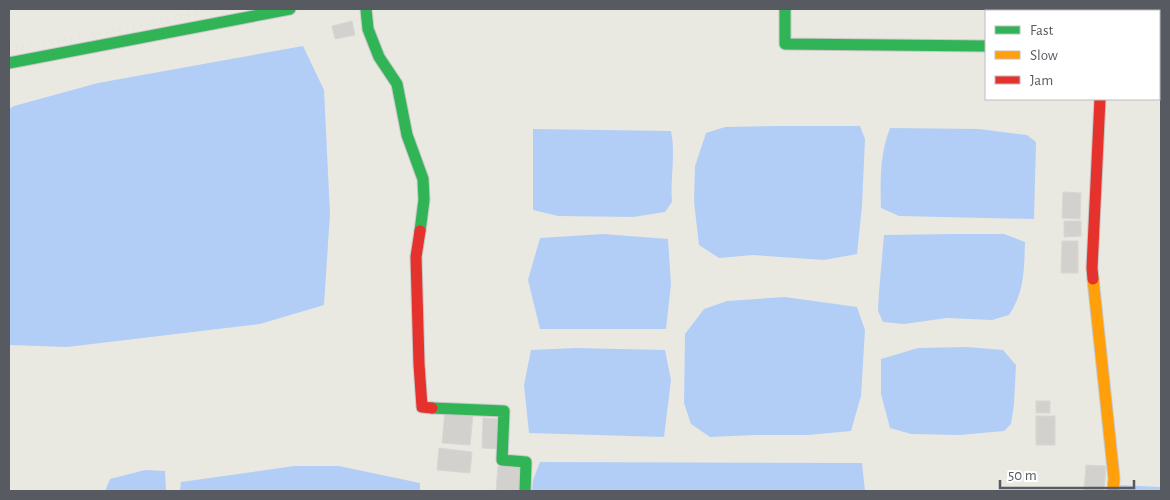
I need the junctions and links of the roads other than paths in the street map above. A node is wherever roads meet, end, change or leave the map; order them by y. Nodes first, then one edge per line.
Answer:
1 (290, 9) edge
2 (366, 9) edge
3 (786, 9) edge
4 (985, 46) edge
5 (9, 63) edge
6 (1100, 100) edge
7 (525, 491) edge
8 (1113, 491) edge

1 - 5 street
2 - 7 street
3 - 4 street
6 - 8 street

